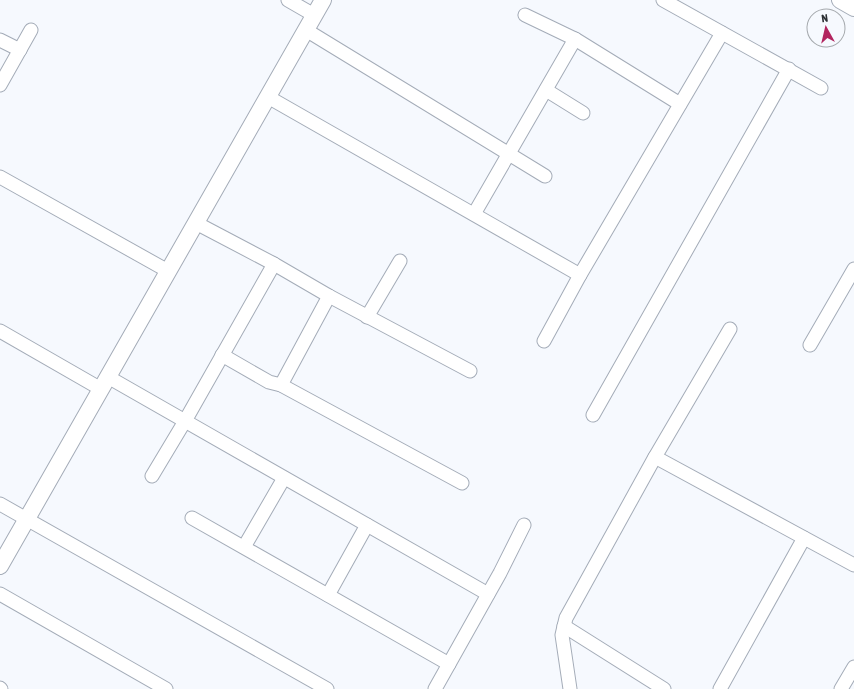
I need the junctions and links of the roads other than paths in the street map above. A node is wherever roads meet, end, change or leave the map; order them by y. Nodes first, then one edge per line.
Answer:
1 (288, 0) edge
2 (323, 0) edge
3 (664, 0) edge
4 (840, 0) edge
5 (854, 8) edge
6 (314, 15) junction
7 (525, 15) dead end
8 (31, 30) dead end
9 (306, 30) junction
10 (722, 33) junction
11 (575, 39) junction
12 (0, 40) edge
13 (20, 50) junction
14 (789, 70) junction
15 (0, 85) edge
16 (821, 88) dead end
17 (546, 90) junction
18 (268, 97) junction
19 (680, 104) junction
20 (583, 114) dead end
21 (509, 153) junction
22 (545, 176) dead end
23 (0, 178) edge
24 (474, 214) junction
25 (196, 223) junction
26 (400, 261) dead end
27 (274, 264) junction
28 (854, 269) edge
29 (168, 271) junction
30 (580, 275) junction
31 (329, 296) junction
32 (367, 317) junction
33 (730, 328) dead end
34 (0, 331) edge
35 (544, 341) dead end
36 (810, 345) dead end
37 (222, 355) junction
38 (470, 371) dead end
39 (105, 383) junction
40 (281, 385) junction
41 (593, 415) dead end
42 (185, 421) junction
43 (655, 457) junction
44 (152, 476) dead end
45 (284, 478) junction
46 (462, 483) dead end
47 (0, 504) edge
48 (192, 518) dead end
49 (27, 519) junction
50 (524, 525) dead end
51 (367, 526) junction
52 (804, 538) junction
53 (244, 547) junction
54 (854, 564) edge
55 (0, 566) edge
56 (0, 594) edge
57 (488, 594) junction
58 (328, 595) junction
59 (564, 626) junction
60 (449, 664) junction
61 (854, 667) edge
62 (166, 689) edge
63 (328, 689) edge
64 (435, 689) edge
65 (570, 689) edge
66 (664, 689) edge
67 (720, 689) edge
68 (841, 689) edge

1 - 6 street
2 - 6 street
3 - 10 street
4 - 5 street
6 - 9 street
7 - 11 street
8 - 13 street
9 - 18 street
9 - 21 street
10 - 14 street
10 - 19 street
11 - 17 street
11 - 19 street
12 - 13 street
13 - 15 street
14 - 16 street
14 - 41 street
17 - 20 street
17 - 21 street
18 - 24 street
18 - 25 street
19 - 30 street
21 - 22 street
21 - 24 street
23 - 29 street
24 - 30 street
25 - 27 street
25 - 29 street
26 - 32 street
27 - 31 street
27 - 37 street
28 - 36 street
29 - 39 street
30 - 35 street
31 - 32 street
31 - 40 street
32 - 38 street
33 - 43 street
34 - 39 street
37 - 40 street
37 - 42 street
39 - 42 street
39 - 49 street
40 - 46 street
42 - 44 street
42 - 45 street
43 - 52 street
43 - 59 street
45 - 51 street
45 - 53 street
47 - 49 street
48 - 53 street
49 - 55 street
49 - 63 street
50 - 57 street
51 - 57 street
51 - 58 street
52 - 54 street
52 - 67 street
53 - 58 street
56 - 62 street
57 - 60 street
58 - 60 street
59 - 65 street
59 - 66 street
60 - 64 street
61 - 68 street

